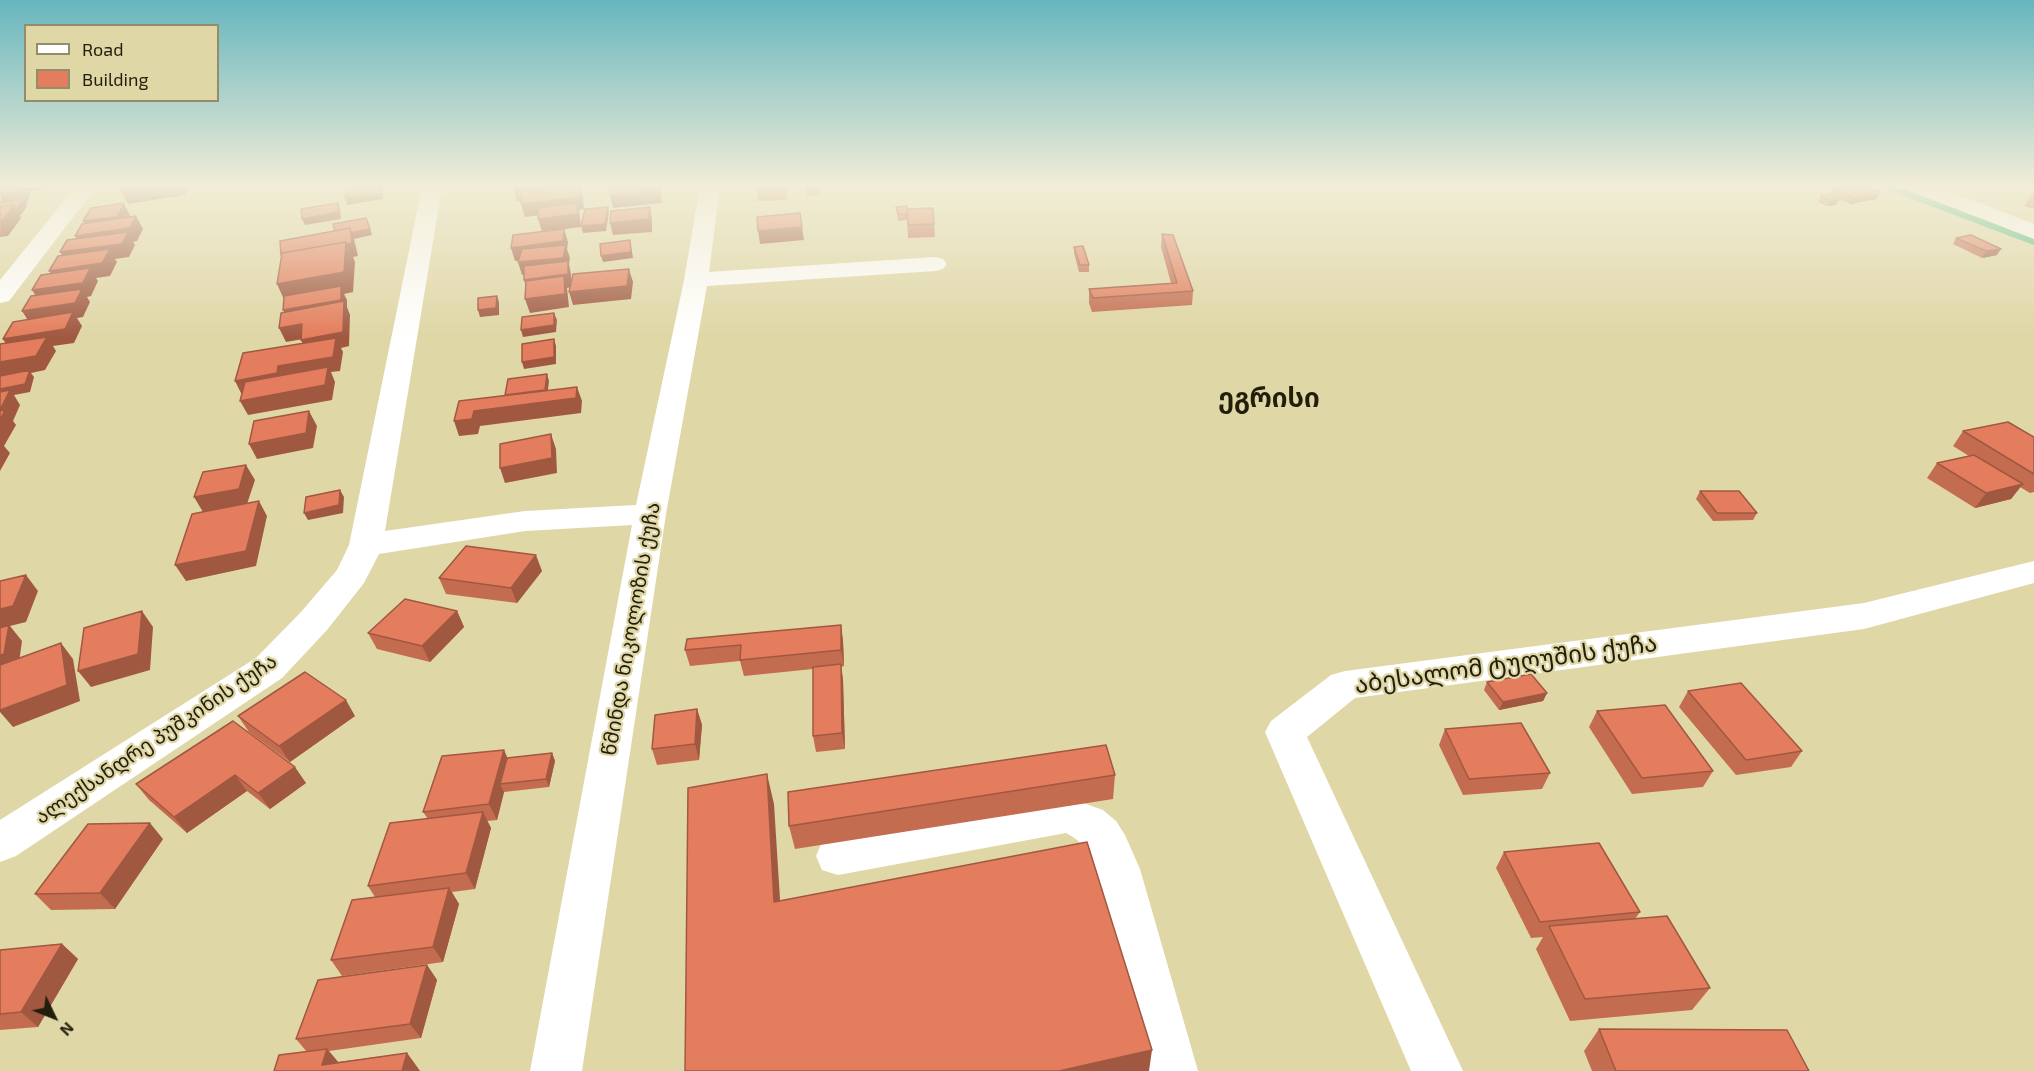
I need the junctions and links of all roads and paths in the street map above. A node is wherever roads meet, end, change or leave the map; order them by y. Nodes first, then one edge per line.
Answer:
1 (47, 237) edge
2 (423, 237) edge
3 (703, 237) edge
4 (935, 264) dead end
5 (696, 280) junction
6 (0, 296) edge
7 (650, 514) junction
8 (366, 545) junction
9 (2034, 572) edge
10 (0, 843) edge
11 (838, 856) dead end
12 (556, 1071) edge
13 (1172, 1071) edge
14 (1437, 1071) edge

1 - 6 street
2 - 8 street, ალექსანდრე პუშკინის ქუჩა
3 - 5 street, წმინდა ნიკოლოზის ქუჩა
4 - 5 street
5 - 7 street, წმინდა ნიკოლოზის ქუჩა
7 - 8 street
7 - 12 street, წმინდა ნიკოლოზის ქუჩა
8 - 10 street, ალექსანდრე პუშკინის ქუჩა
9 - 14 street, აბესალომ ტუღუშის ქუჩა
11 - 13 street

